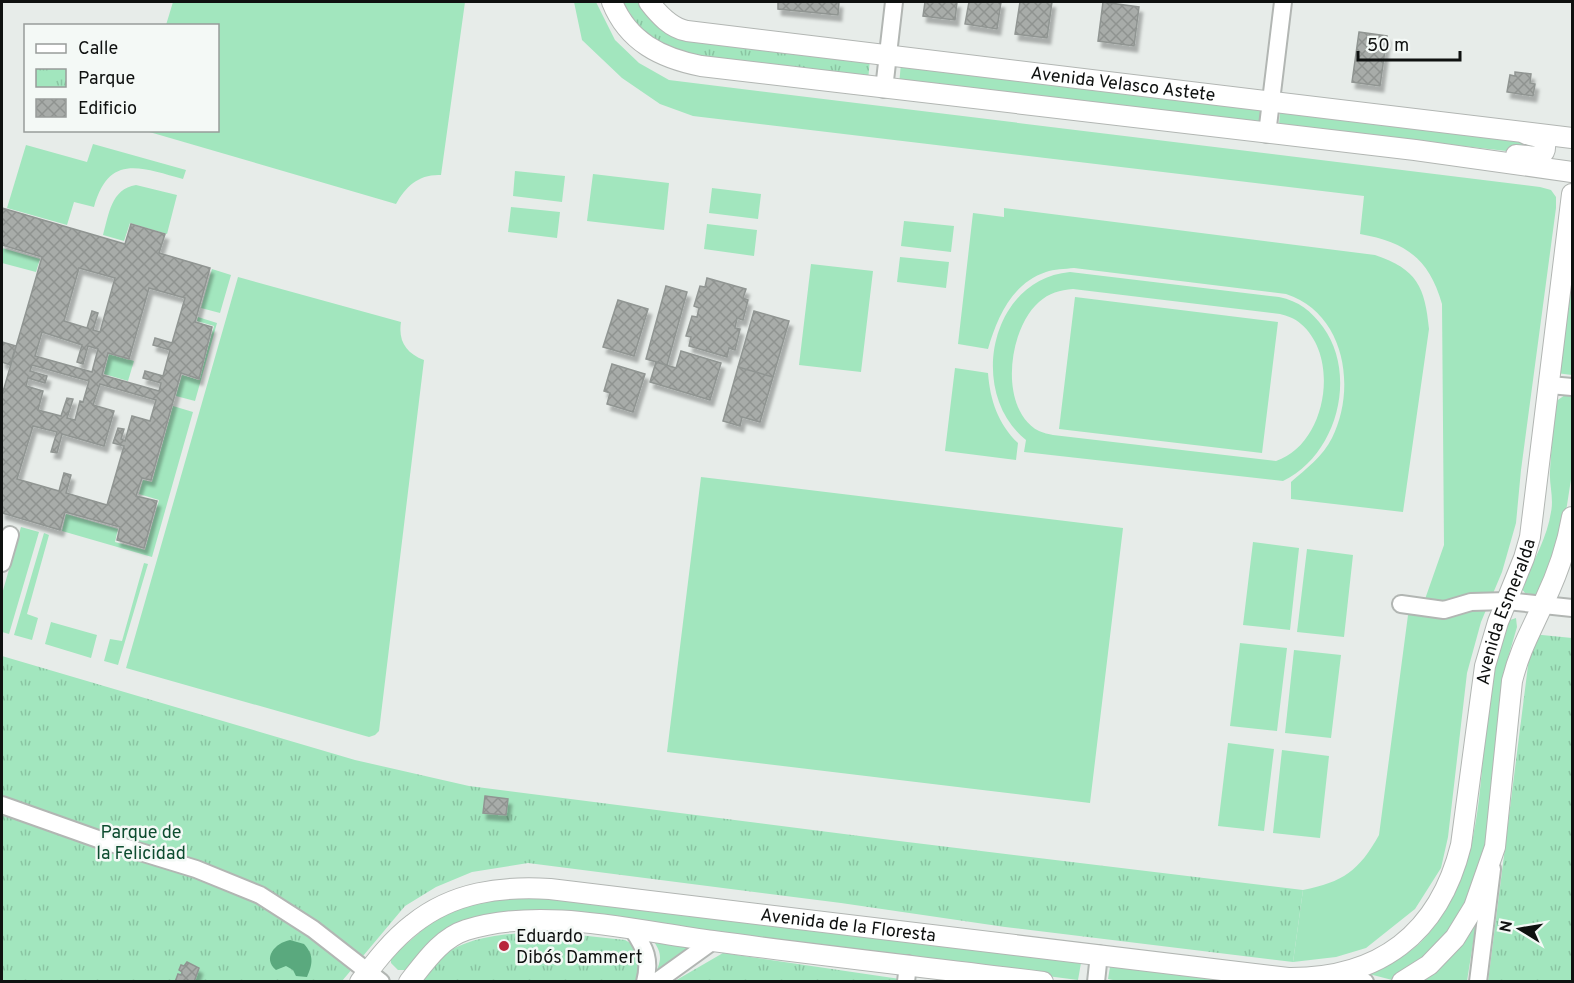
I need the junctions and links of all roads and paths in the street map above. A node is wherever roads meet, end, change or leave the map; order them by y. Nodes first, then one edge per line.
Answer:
1 (612, 2) edge
2 (650, 2) edge
3 (666, 2) edge
4 (894, 2) edge
5 (1283, 2) edge
6 (673, 26) junction
7 (888, 54) junction
8 (884, 89) junction
9 (1271, 101) junction
10 (1505, 129) junction
11 (1267, 134) junction
12 (1572, 138) edge
13 (1415, 150) junction
14 (1572, 172) edge
15 (1572, 194) edge
16 (1550, 385) junction
17 (1572, 387) edge
18 (1572, 517) edge
19 (10, 535) dead end
20 (2, 563) edge
21 (1507, 601) junction
22 (1401, 604) dead end
23 (1543, 605) junction
24 (1572, 609) edge
25 (2, 805) edge
26 (1495, 847) junction
27 (633, 930) junction
28 (713, 941) junction
29 (1100, 954) junction
30 (907, 973) edge
31 (1342, 974) junction
32 (370, 978) edge
33 (409, 981) edge
34 (645, 981) edge
35 (656, 981) edge
36 (1043, 981) edge
37 (1096, 981) edge
38 (1365, 981) edge
39 (1402, 981) edge
40 (1478, 981) edge

1 - 8 main road, Avenida Velasco Astete
2 - 6 main road
3 - 6 main road
4 - 7 street
5 - 9 street
6 - 7 main road, Avenida Velasco Astete
7 - 8 street
7 - 9 main road, Avenida Velasco Astete
8 - 11 main road, Avenida Velasco Astete
9 - 10 main road, Avenida Velasco Astete
9 - 11 street
10 - 12 main road, Avenida Velasco Astete
10 - 13 main road
11 - 13 main road, Avenida Velasco Astete
13 - 14 main road, Avenida Velasco Astete
15 - 16 main road, Avenida Esmeralda
16 - 17 street
16 - 21 main road, Avenida Esmeralda
18 - 23 main road, Avenida Esmeralda
19 - 20 street
21 - 22 street
21 - 23 street
21 - 31 main road, Avenida Esmeralda
23 - 24 street
23 - 26 main road, Avenida Esmeralda
25 - 32 street
26 - 39 main road, Avenida Esmeralda
26 - 40 street, Avenida Esmeralda
27 - 28 main road, Avenida de la Floresta
27 - 33 main road, Avenida de la Floresta
27 - 34 street
28 - 30 main road, Avenida de la Floresta
28 - 35 street
29 - 31 main road, Avenida de la Floresta
29 - 32 main road, Avenida de la Floresta
29 - 37 street
30 - 36 main road, Avenida de la Floresta
31 - 38 street, Avenida de la Floresta

